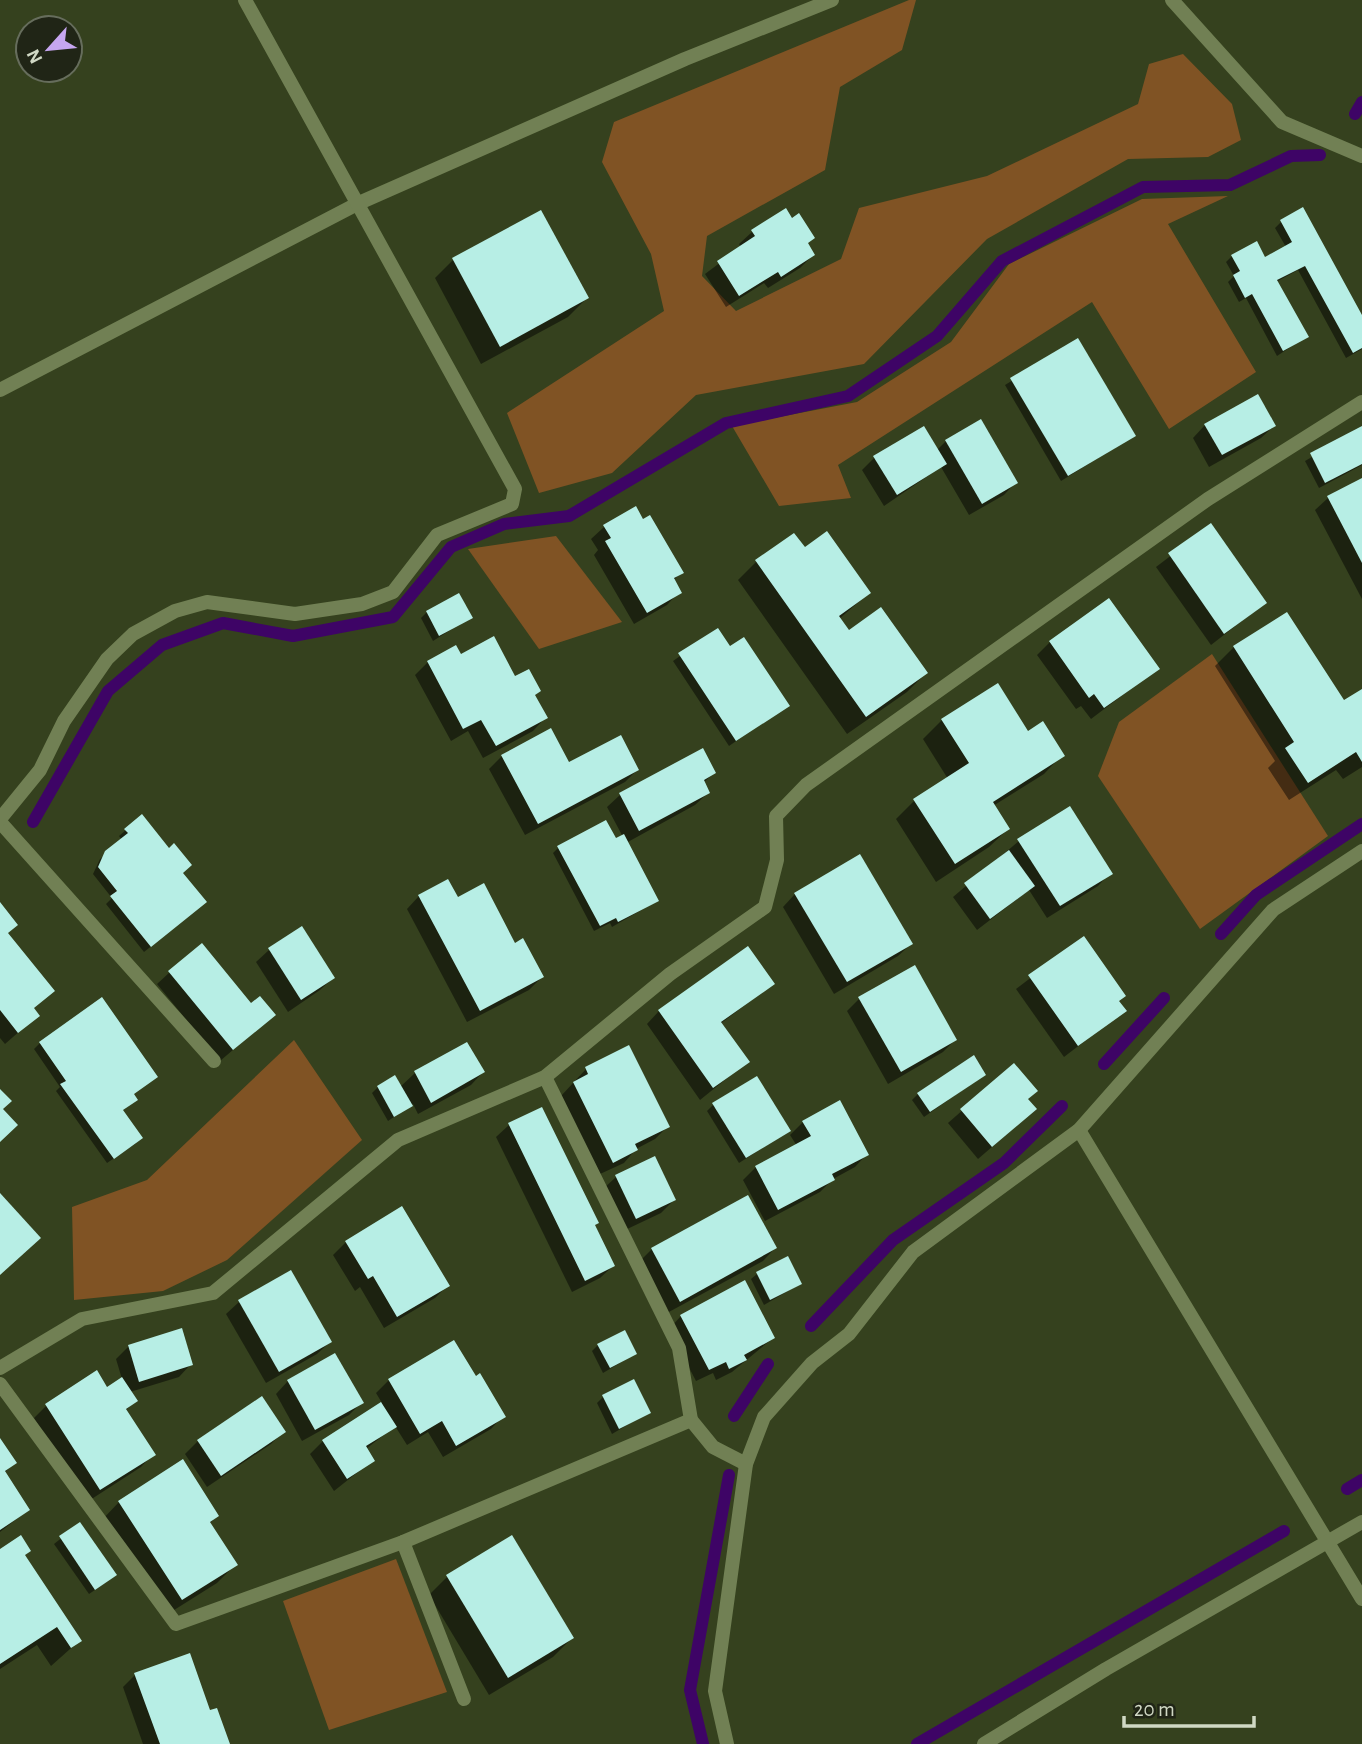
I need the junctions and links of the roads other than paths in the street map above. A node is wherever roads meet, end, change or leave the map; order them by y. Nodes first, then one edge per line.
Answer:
1 (245, 0) edge
2 (832, 0) edge
3 (1172, 0) edge
4 (1362, 156) edge
5 (359, 203) junction
6 (0, 390) edge
7 (1362, 402) edge
8 (0, 820) edge
9 (1362, 851) edge
10 (214, 1060) dead end
11 (545, 1077) junction
12 (1079, 1130) junction
13 (0, 1368) edge
14 (0, 1384) edge
15 (691, 1420) junction
16 (746, 1464) junction
17 (1362, 1522) edge
18 (403, 1542) junction
19 (1327, 1543) junction
20 (1362, 1599) edge
21 (464, 1699) dead end
22 (727, 1744) edge
23 (984, 1744) edge

1 - 5 street
2 - 5 street
3 - 4 street
5 - 6 street
5 - 8 street
7 - 11 street
8 - 10 street
9 - 12 street
11 - 13 street
11 - 15 street
12 - 16 street
12 - 19 street
14 - 18 street
15 - 16 street
15 - 18 street
16 - 22 street
17 - 19 street
18 - 21 street
19 - 20 street
19 - 23 street

